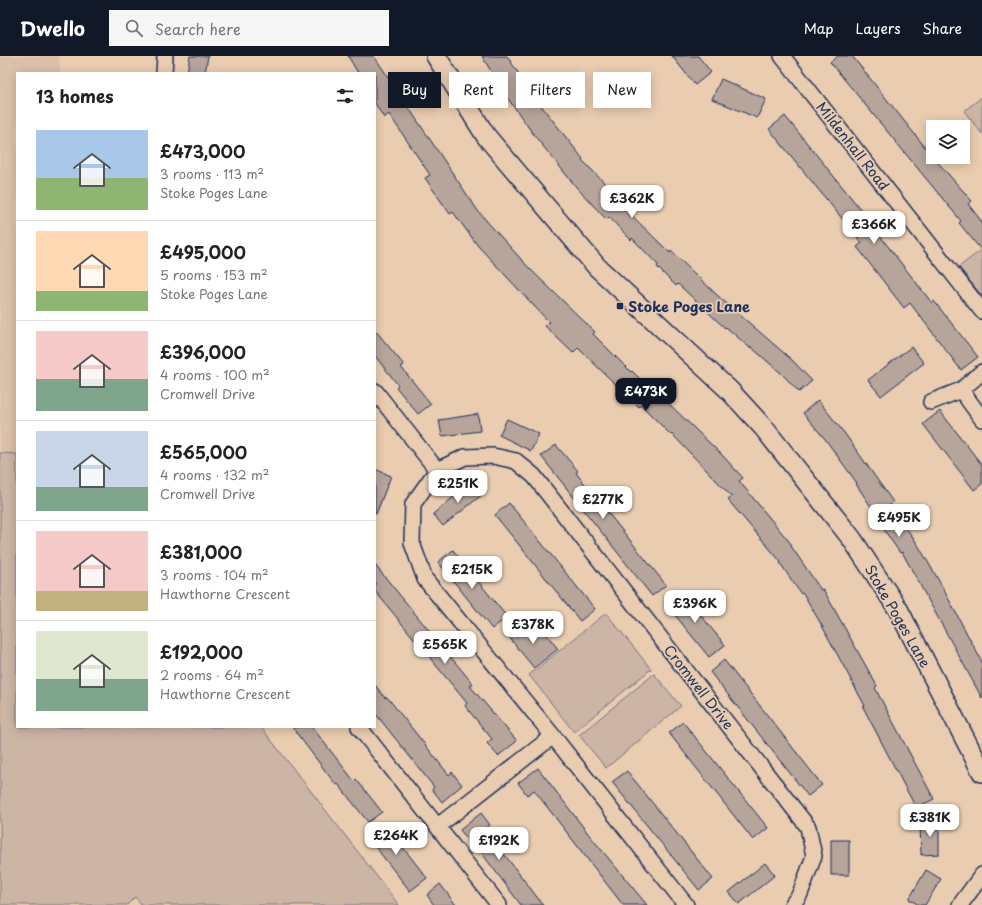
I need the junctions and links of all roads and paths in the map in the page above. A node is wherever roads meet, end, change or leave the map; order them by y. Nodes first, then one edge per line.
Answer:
1 (166, 56) edge
2 (436, 56) edge
3 (782, 56) edge
4 (164, 72) edge
5 (982, 311) edge
6 (982, 372) edge
7 (961, 390) junction
8 (376, 392) edge
9 (931, 402) dead end
10 (982, 419) edge
11 (437, 470) junction
12 (360, 728) edge
13 (553, 736) junction
14 (982, 772) edge
15 (438, 826) junction
16 (982, 874) edge
17 (499, 905) edge
18 (686, 905) edge
19 (792, 905) edge
20 (960, 905) edge

1 - 4 street
2 - 14 street, Stoke Poges Lane
3 - 5 street, Mildenhall Road
6 - 7 street
7 - 9 street
7 - 10 street
8 - 11 street
11 - 13 street, Cromwell Drive
11 - 19 street, Cromwell Drive
12 - 15 street
13 - 15 street
13 - 18 street, Cromwell Drive
15 - 17 street
16 - 20 street

